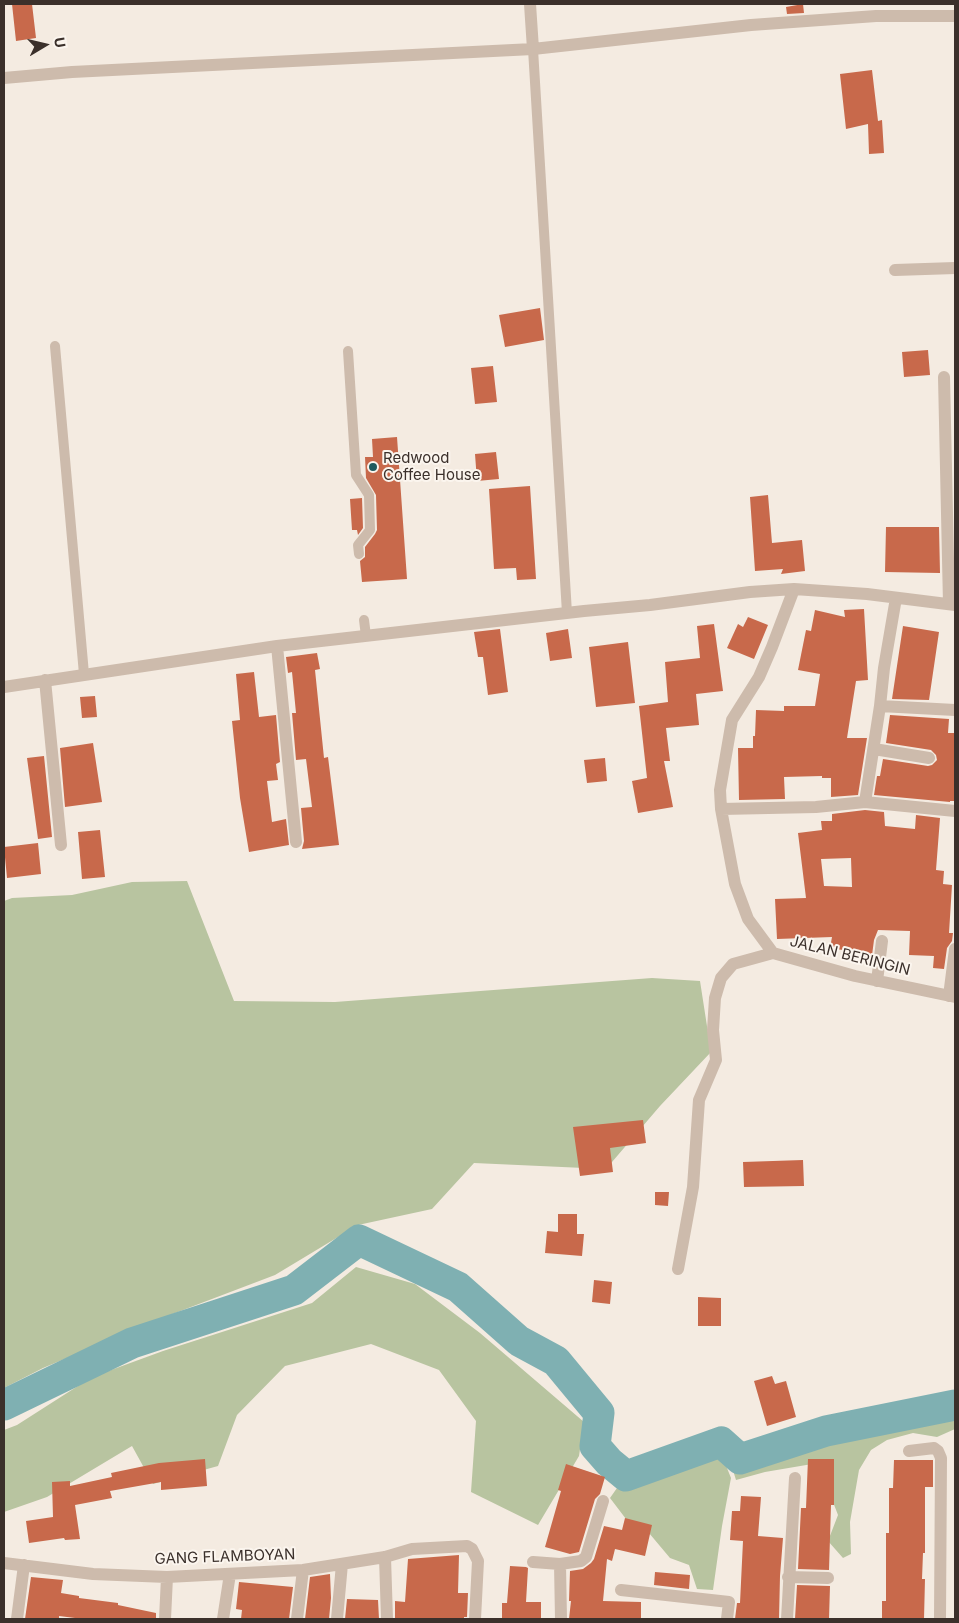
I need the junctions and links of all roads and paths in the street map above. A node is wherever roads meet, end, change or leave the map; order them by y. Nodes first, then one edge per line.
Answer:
1 (530, 4) edge
2 (955, 16) edge
3 (533, 49) junction
4 (4, 78) edge
5 (955, 268) edge
6 (895, 270) dead end
7 (54, 346) dead end
8 (348, 351) dead end
9 (944, 376) dead end
10 (359, 554) dead end
11 (794, 589) junction
12 (896, 598) junction
13 (952, 604) edge
14 (568, 613) junction
15 (364, 620) dead end
16 (366, 636) junction
17 (277, 646) junction
18 (84, 674) junction
19 (45, 680) junction
20 (4, 687) edge
21 (880, 706) junction
22 (955, 710) edge
23 (874, 749) junction
24 (930, 758) dead end
25 (865, 802) junction
26 (721, 809) junction
27 (955, 812) edge
28 (296, 842) dead end
29 (61, 845) dead end
30 (882, 941) dead end
31 (955, 949) edge
32 (773, 953) junction
33 (878, 981) junction
34 (952, 996) edge
35 (678, 1269) dead end
36 (909, 1450) dead end
37 (795, 1478) dead end
38 (603, 1501) dead end
39 (385, 1557) junction
40 (533, 1562) dead end
41 (4, 1563) edge
42 (342, 1564) junction
43 (560, 1564) junction
44 (24, 1565) junction
45 (303, 1570) junction
46 (230, 1574) junction
47 (167, 1577) junction
48 (788, 1577) junction
49 (828, 1578) dead end
50 (622, 1590) dead end
51 (17, 1619) edge
52 (165, 1619) edge
53 (223, 1619) edge
54 (297, 1619) edge
55 (337, 1619) edge
56 (387, 1619) edge
57 (475, 1619) edge
58 (561, 1619) edge
59 (727, 1619) edge
60 (787, 1619) edge
61 (940, 1619) edge

1 - 3 street
2 - 3 street
3 - 4 street
3 - 14 lane
5 - 6 street
7 - 18 lane
8 - 10 lane
9 - 13 street
11 - 12 street
11 - 14 street
11 - 26 street, JALAN BERINGIN
12 - 13 street
12 - 21 street
14 - 16 street
15 - 16 lane
16 - 17 street
17 - 18 street
17 - 28 street
18 - 19 street
19 - 20 street
19 - 29 street
21 - 22 street
21 - 23 street
23 - 24 street
23 - 25 street
25 - 26 street
25 - 27 street
26 - 32 street, JALAN BERINGIN
30 - 33 street
31 - 34 street
32 - 33 street, JALAN BERINGIN
32 - 35 street
33 - 34 street, JALAN BERINGIN
36 - 61 street
37 - 48 street
38 - 43 street
39 - 42 street, GANG FLAMBOYAN
39 - 56 street
39 - 57 street, GANG FLAMBOYAN
40 - 43 street
41 - 44 street, GANG FLAMBOYAN
42 - 45 street, GANG FLAMBOYAN
42 - 55 street
43 - 58 street
44 - 47 street, GANG FLAMBOYAN
44 - 51 street
45 - 46 street, GANG FLAMBOYAN
45 - 54 street
46 - 47 street, GANG FLAMBOYAN
46 - 53 street
47 - 52 street
48 - 49 street
48 - 60 street
50 - 59 street

